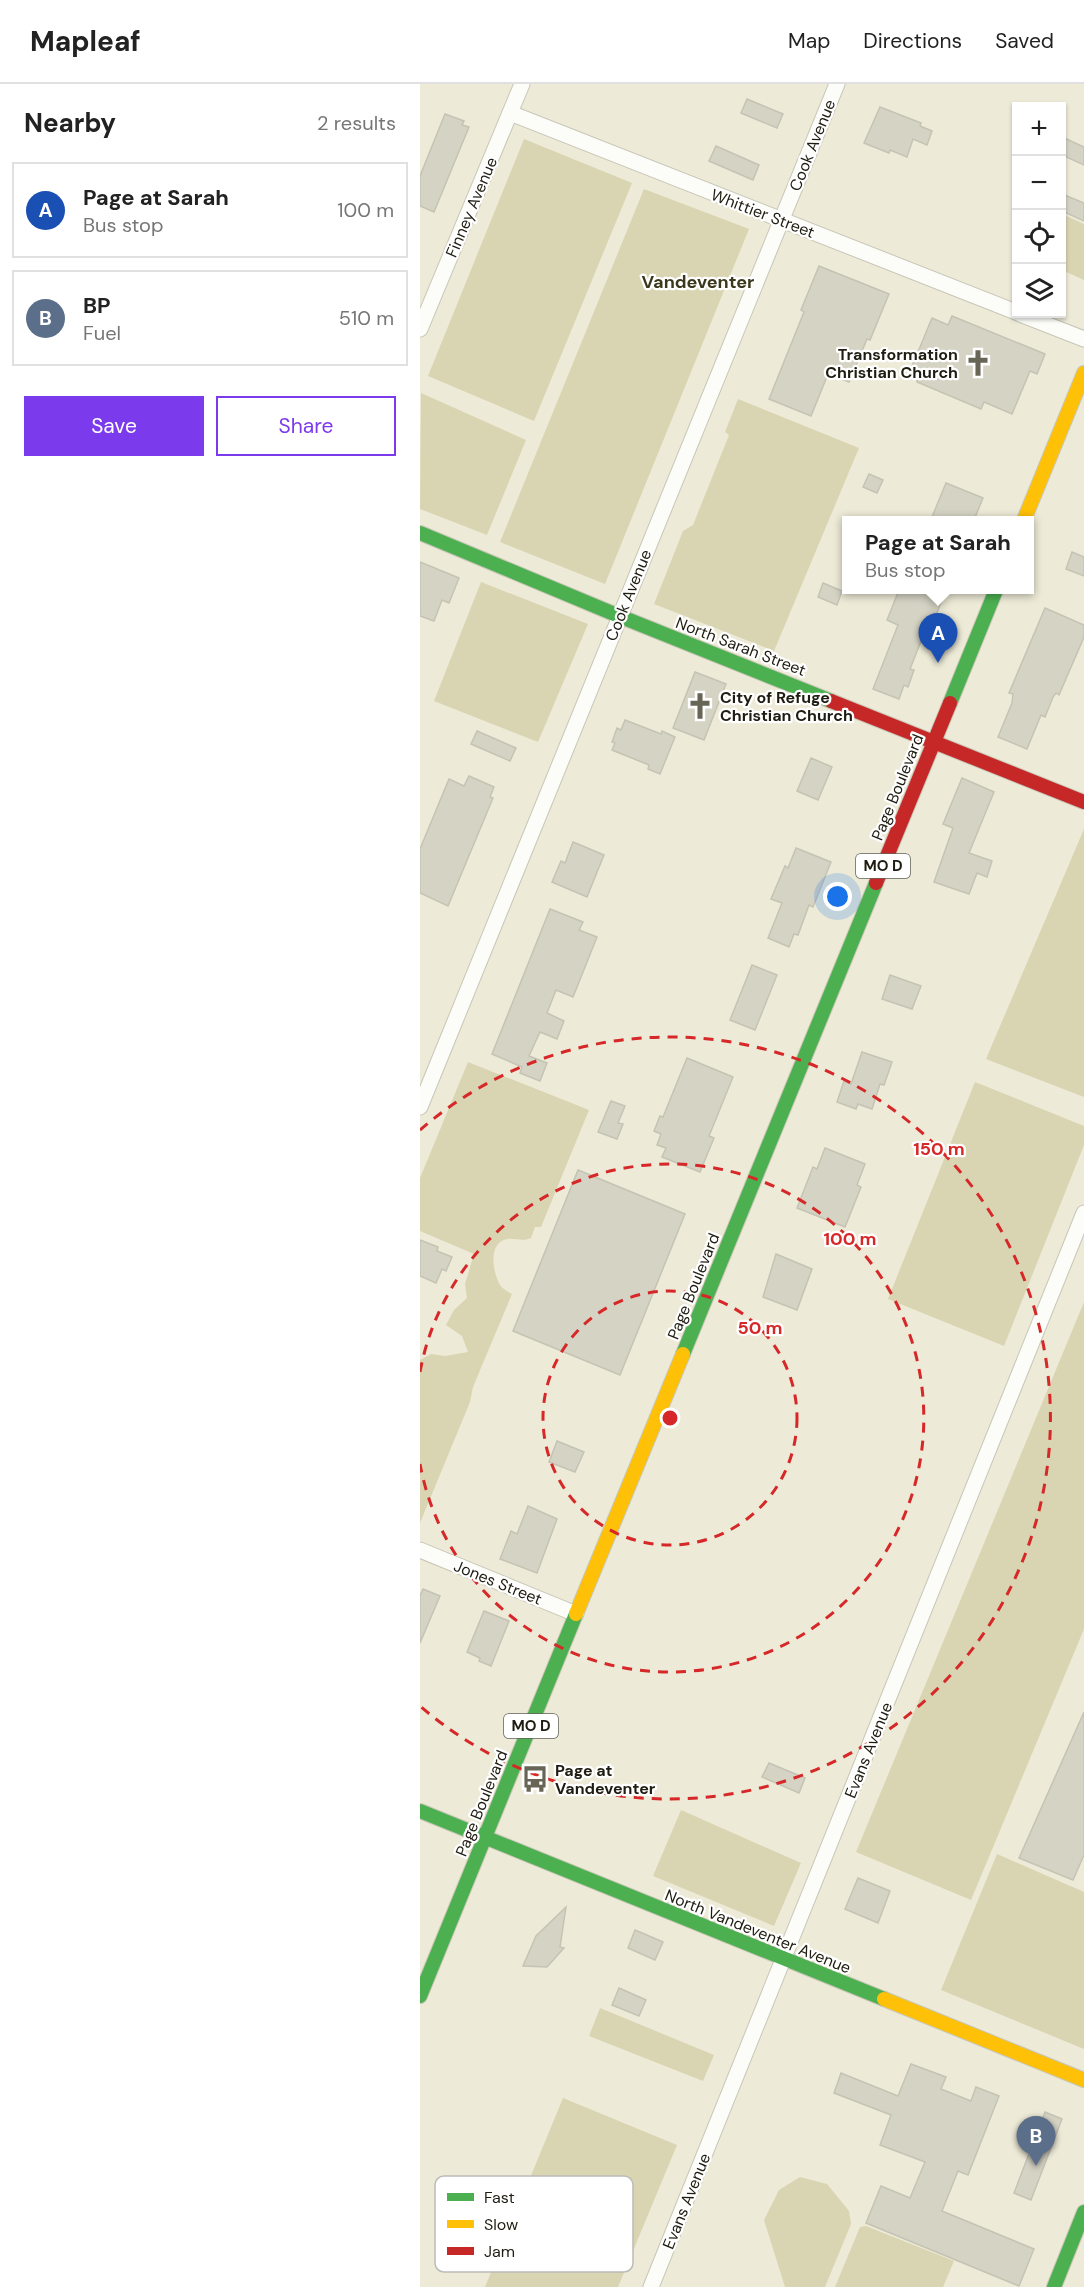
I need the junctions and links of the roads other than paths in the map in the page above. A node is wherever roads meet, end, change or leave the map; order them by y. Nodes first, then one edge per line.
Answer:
1 (522, 84) edge
2 (837, 84) edge
3 (510, 113) junction
4 (781, 221) junction
5 (1012, 311) edge
6 (1031, 318) edge
7 (420, 329) edge
8 (1084, 339) edge
9 (1084, 373) edge
10 (1026, 516) edge
11 (420, 533) edge
12 (994, 594) edge
13 (619, 616) junction
14 (934, 741) junction
15 (1084, 802) edge
16 (420, 1107) edge
17 (1084, 1213) edge
18 (420, 1550) edge
19 (576, 1614) junction
20 (420, 1811) edge
21 (485, 1837) junction
22 (783, 1959) junction
23 (420, 1996) edge
24 (1084, 2080) edge
25 (1084, 2212) edge
26 (651, 2287) edge
27 (1054, 2287) edge

1 - 3 street, Finney Avenue
2 - 4 street, Cook Avenue
3 - 4 street, Whittier Street
3 - 7 street, Finney Avenue
4 - 5 street, Whittier Street
4 - 13 street, Cook Avenue
6 - 8 street, Whittier Street
9 - 10 main road
11 - 13 main road, North Sarah Street
12 - 14 main road, Page Boulevard / MO D
13 - 14 main road, North Sarah Street
13 - 16 street, Cook Avenue
14 - 15 main road, North Sarah Street
14 - 19 main road, Page Boulevard / MO D
17 - 22 street, Evans Avenue
18 - 19 street, Jones Street
19 - 21 main road, Page Boulevard / MO D
20 - 21 main road, North Vandeventer Avenue
21 - 22 main road, North Vandeventer Avenue
21 - 23 main road, Page Boulevard / MO D
22 - 24 main road, North Vandeventer Avenue
22 - 26 street, Evans Avenue
25 - 27 main road

